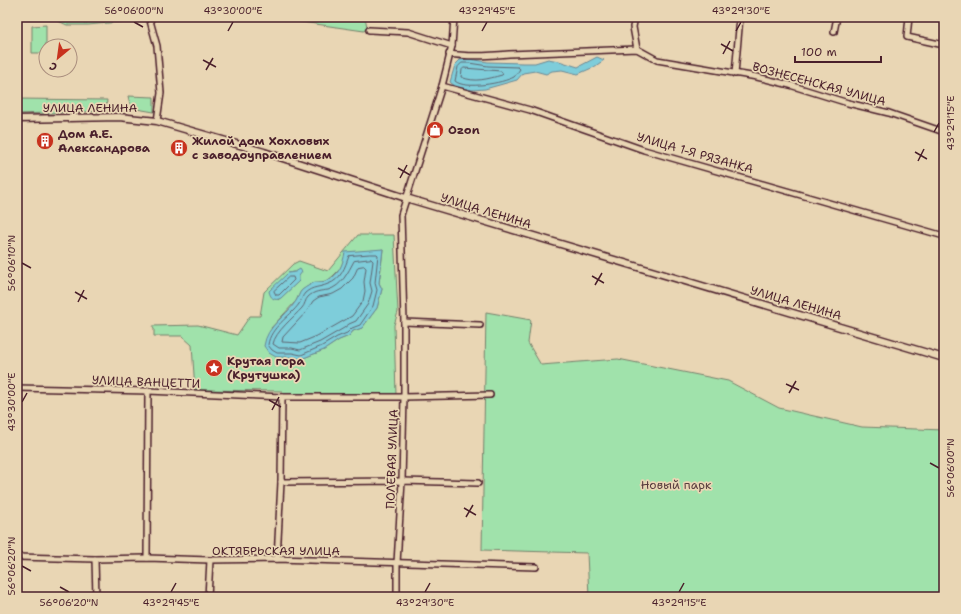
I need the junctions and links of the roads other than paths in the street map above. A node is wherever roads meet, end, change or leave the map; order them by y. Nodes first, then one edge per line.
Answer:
1 (149, 17) edge
2 (454, 17) edge
3 (635, 17) edge
4 (740, 17) edge
5 (837, 17) edge
6 (909, 17) edge
7 (369, 30) dead end
8 (834, 32) dead end
9 (944, 45) edge
10 (452, 46) junction
11 (636, 49) junction
12 (449, 54) junction
13 (735, 74) junction
14 (442, 86) junction
15 (17, 119) edge
16 (157, 121) junction
17 (944, 132) edge
18 (406, 198) junction
19 (944, 236) edge
20 (404, 322) junction
21 (480, 325) dead end
22 (944, 358) edge
23 (17, 388) edge
24 (148, 391) junction
25 (490, 395) dead end
26 (282, 397) junction
27 (404, 397) junction
28 (402, 481) junction
29 (281, 482) junction
30 (478, 483) dead end
31 (17, 557) edge
32 (147, 558) junction
33 (95, 559) junction
34 (277, 559) junction
35 (210, 560) junction
36 (397, 563) junction
37 (536, 567) dead end
38 (96, 597) edge
39 (208, 597) edge
40 (397, 597) edge

1 - 16 street
2 - 10 street, ПОЛЕВАЯ УЛИЦА
3 - 11 street
4 - 13 street
5 - 8 street
6 - 9 street
7 - 10 street
10 - 12 street, ПОЛЕВАЯ УЛИЦА
11 - 12 street, ВОЗНЕСЕНСКАЯ УЛИЦА
11 - 13 street, ВОЗНЕСЕНСКАЯ УЛИЦА
12 - 14 street, ПОЛЕВАЯ УЛИЦА
13 - 17 street, ВОЗНЕСЕНСКАЯ УЛИЦА
14 - 18 street, ПОЛЕВАЯ УЛИЦА
14 - 19 street, УЛИЦА 1-Я РЯЗАНКА
15 - 16 street, УЛИЦА ЛЕНИНА
16 - 18 street, УЛИЦА ЛЕНИНА
18 - 20 street, ПОЛЕВАЯ УЛИЦА
18 - 22 street, УЛИЦА ЛЕНИНА
20 - 21 street
20 - 27 street, ПОЛЕВАЯ УЛИЦА
23 - 24 street, УЛИЦА ВАНЦЕТТИ
24 - 26 street, УЛИЦА ВАНЦЕТТИ
24 - 32 street
25 - 27 street, УЛИЦА ВАНЦЕТТИ
26 - 27 street, УЛИЦА ВАНЦЕТТИ
26 - 29 street
27 - 28 street, ПОЛЕВАЯ УЛИЦА
28 - 29 street
28 - 30 street
28 - 36 street, ПОЛЕВАЯ УЛИЦА
29 - 34 street
31 - 33 street, ОКТЯБРЬСКАЯ УЛИЦА
32 - 33 street, ОКТЯБРЬСКАЯ УЛИЦА
32 - 35 street, ОКТЯБРЬСКАЯ УЛИЦА
33 - 38 street
34 - 35 street, ОКТЯБРЬСКАЯ УЛИЦА
34 - 36 street, ОКТЯБРЬСКАЯ УЛИЦА
35 - 39 street
36 - 37 street, ОКТЯБРЬСКАЯ УЛИЦА
36 - 40 street, ПОЛЕВАЯ УЛИЦА

